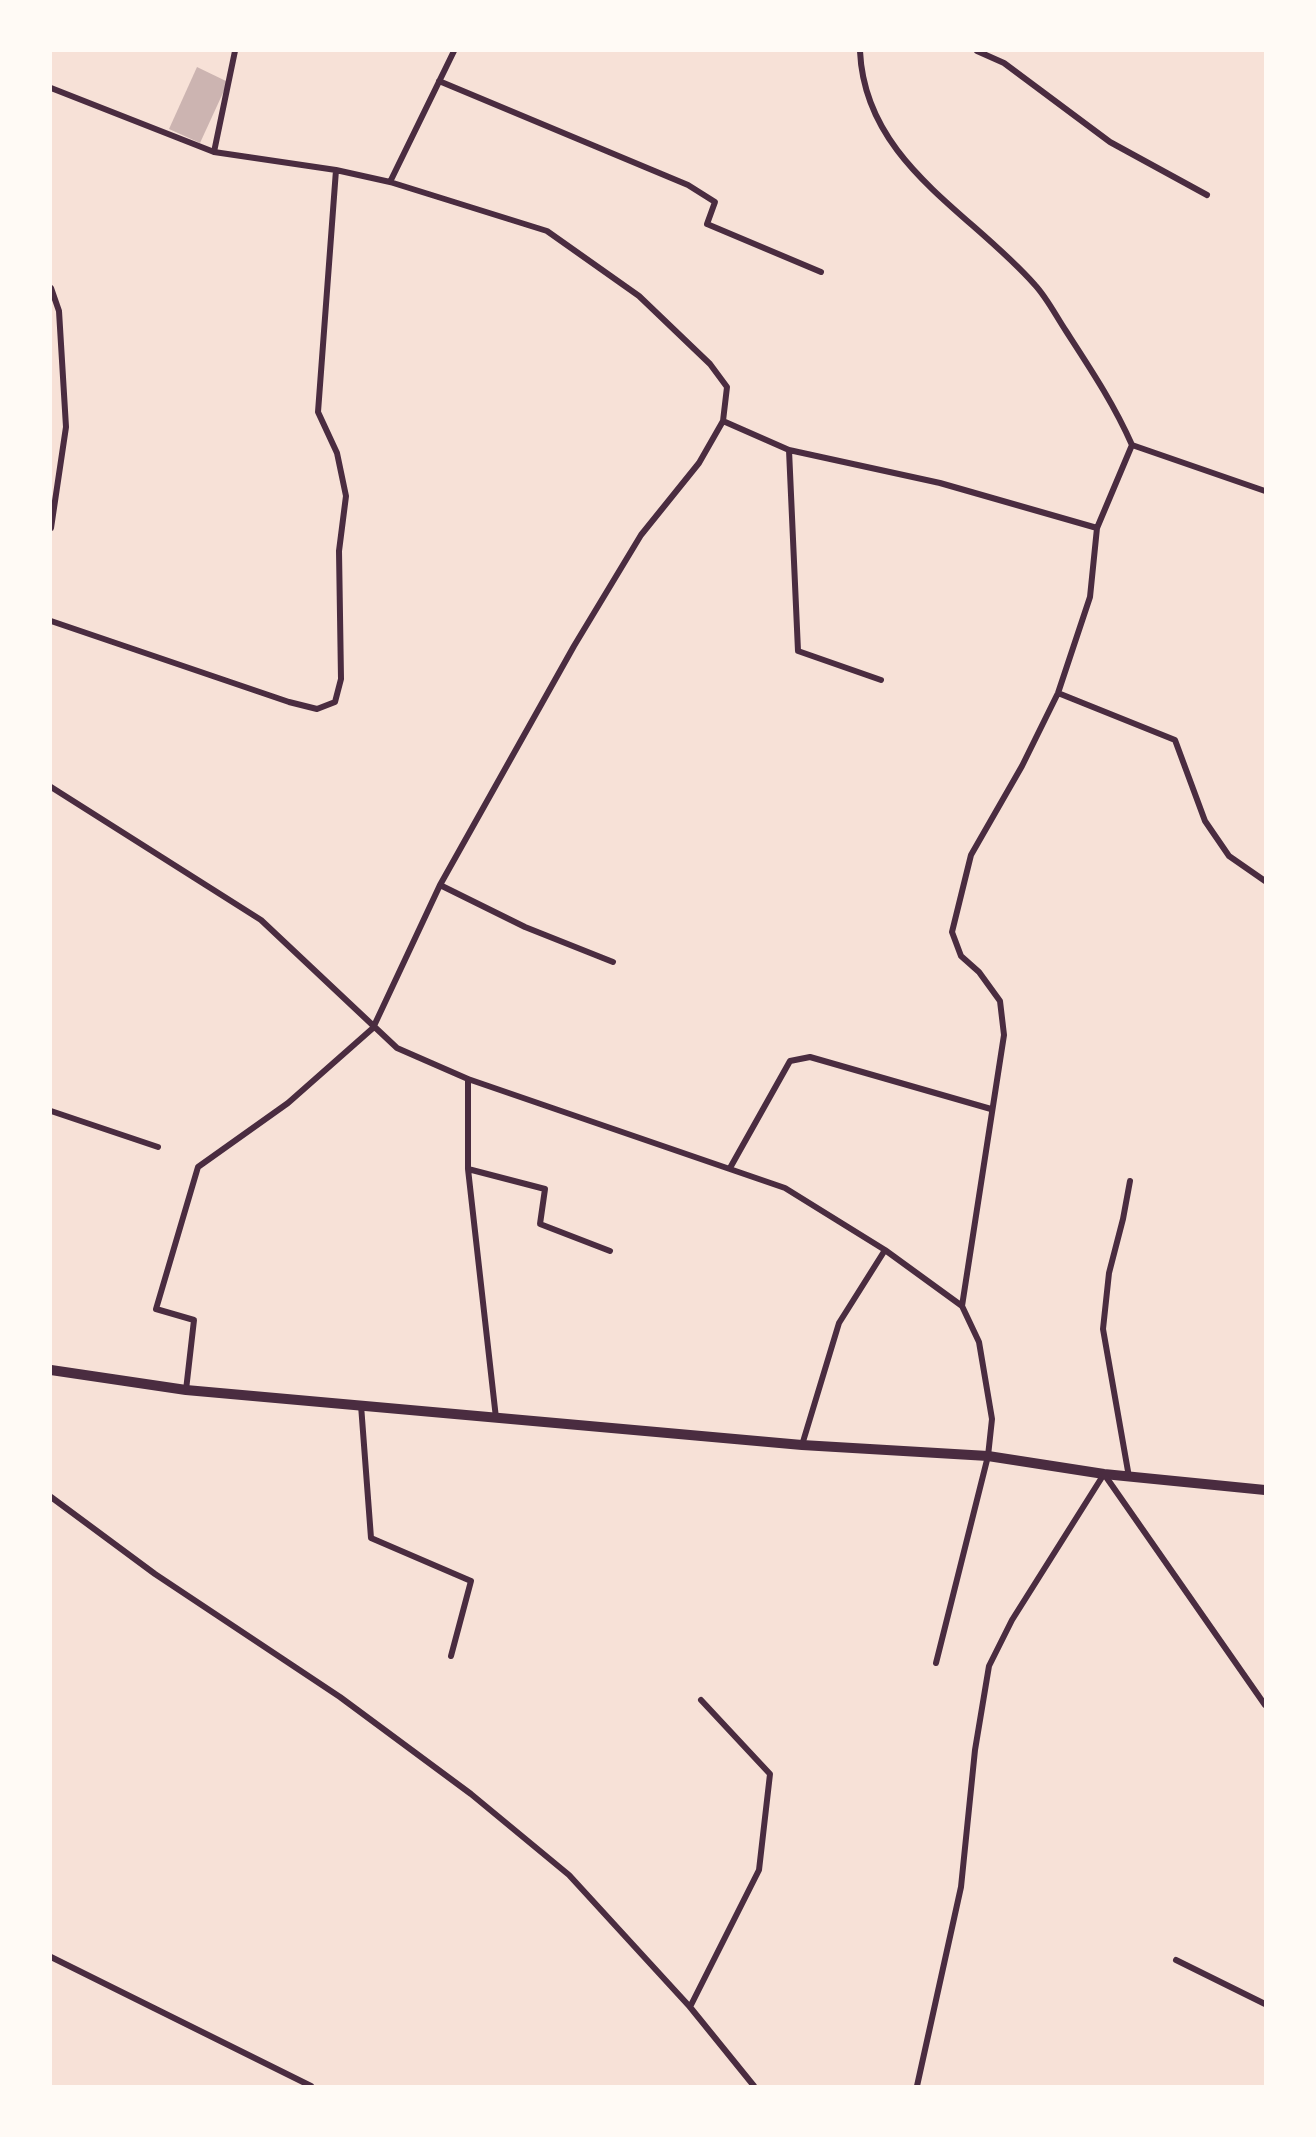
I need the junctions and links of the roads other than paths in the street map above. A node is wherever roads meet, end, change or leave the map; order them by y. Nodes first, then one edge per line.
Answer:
1 (235, 51) edge
2 (454, 51) edge
3 (860, 51) edge
4 (977, 51) edge
5 (439, 81) junction
6 (51, 88) edge
7 (214, 152) junction
8 (336, 170) junction
9 (390, 182) junction
10 (1207, 195) dead end
11 (821, 272) dead end
12 (51, 288) edge
13 (723, 421) junction
14 (1132, 445) junction
15 (789, 450) junction
16 (1265, 491) edge
17 (51, 528) edge
18 (1097, 528) junction
19 (51, 621) edge
20 (881, 680) dead end
21 (1058, 693) junction
22 (51, 787) edge
23 (1265, 882) edge
24 (440, 885) junction
25 (613, 962) dead end
26 (373, 1028) junction
27 (468, 1079) junction
28 (991, 1109) junction
29 (51, 1111) edge
30 (158, 1147) dead end
31 (730, 1168) junction
32 (468, 1169) junction
33 (1130, 1181) dead end
34 (885, 1250) junction
35 (610, 1251) dead end
36 (962, 1305) junction
37 (51, 1370) edge
38 (186, 1390) junction
39 (361, 1405) junction
40 (496, 1418) junction
41 (802, 1445) junction
42 (988, 1456) junction
43 (1104, 1474) junction
44 (1129, 1477) junction
45 (1265, 1490) edge
46 (51, 1497) edge
47 (451, 1656) dead end
48 (936, 1663) dead end
49 (701, 1700) dead end
50 (1265, 1705) edge
51 (51, 1958) edge
52 (1176, 1960) dead end
53 (1265, 2004) edge
54 (690, 2007) junction
55 (311, 2086) edge
56 (754, 2086) edge
57 (917, 2086) edge

1 - 7 street
2 - 5 street
3 - 14 street
4 - 10 street
5 - 9 street
5 - 11 street
6 - 7 street
7 - 8 street
8 - 9 street
8 - 19 street
9 - 13 street
12 - 17 street
13 - 15 street
13 - 24 street
14 - 16 street
14 - 18 street
15 - 18 street
15 - 20 street
18 - 21 street
21 - 23 street
21 - 28 street
22 - 26 street
24 - 25 street
24 - 26 street
26 - 27 street
26 - 38 street
27 - 31 street
27 - 32 street
28 - 31 street
28 - 36 street
29 - 30 street
31 - 34 street
32 - 35 street
32 - 40 street
33 - 44 street
34 - 36 street
34 - 41 street
36 - 42 street
37 - 38 street
38 - 39 street
39 - 40 street
39 - 47 street
40 - 41 street
41 - 42 street
42 - 43 street
42 - 48 street
43 - 44 street
43 - 50 street
43 - 57 street
44 - 45 street
46 - 54 street
49 - 54 street
51 - 55 street
52 - 53 street
54 - 56 street

